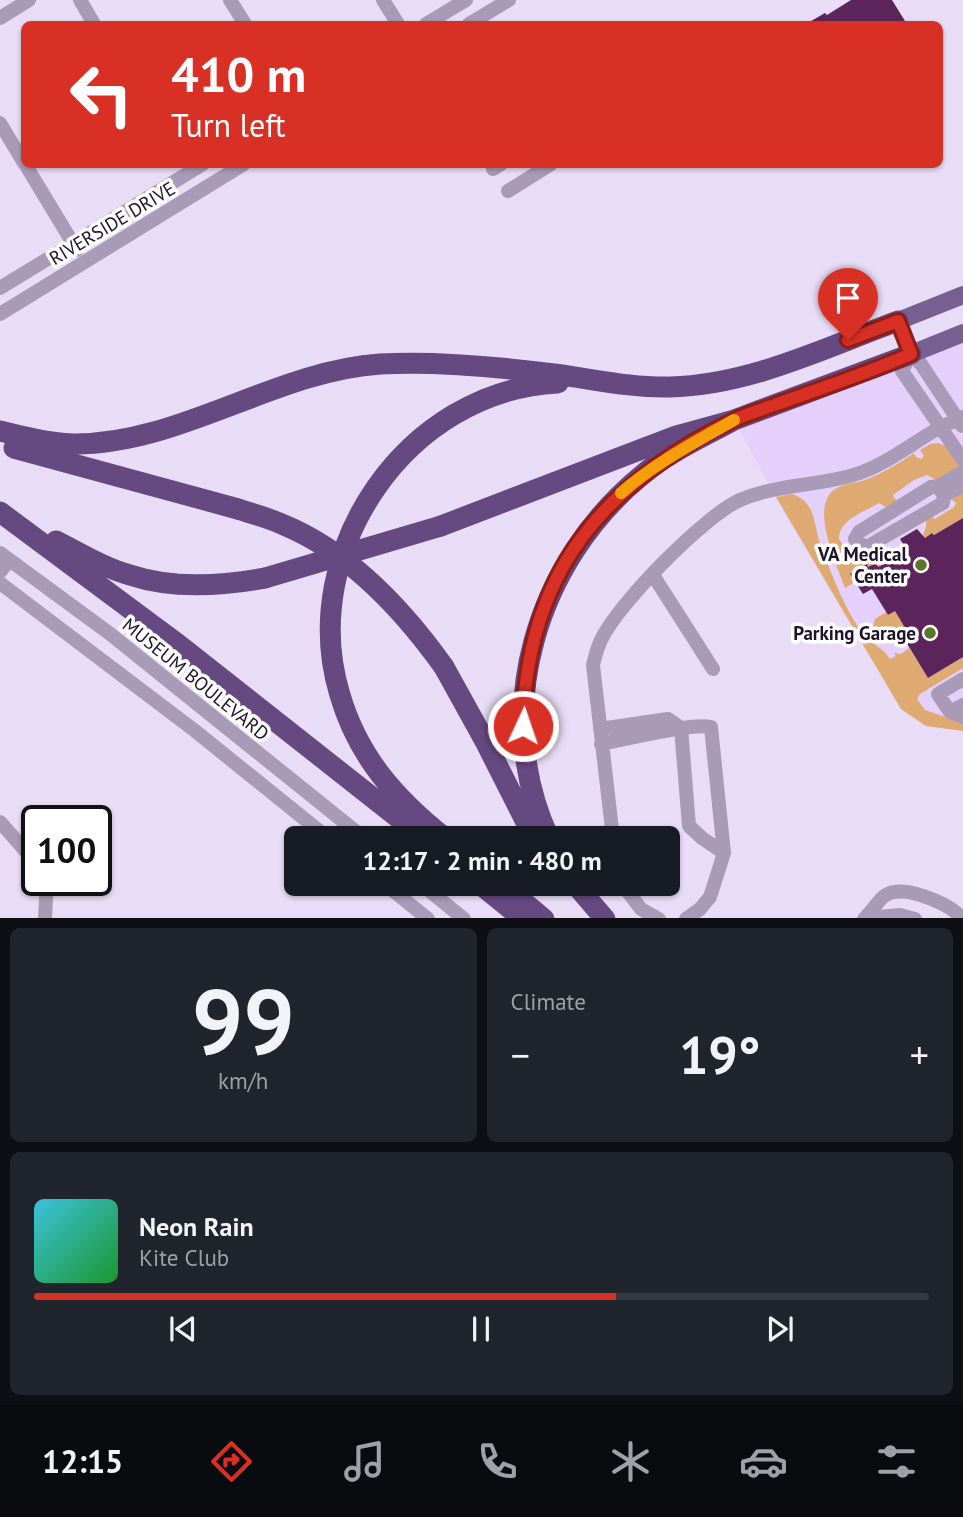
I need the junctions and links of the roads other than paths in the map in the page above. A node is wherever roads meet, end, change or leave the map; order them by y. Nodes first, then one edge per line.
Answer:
1 (29, 0) edge
2 (80, 0) edge
3 (230, 0) edge
4 (383, 0) edge
5 (466, 0) edge
6 (509, 0) edge
7 (0, 18) edge
8 (92, 21) edge
9 (243, 21) edge
10 (396, 21) edge
11 (431, 21) edge
12 (478, 21) edge
13 (0, 123) edge
14 (21, 157) edge
15 (27, 168) edge
16 (238, 168) edge
17 (545, 168) edge
18 (182, 170) edge
19 (508, 191) dead end
20 (196, 194) junction
21 (73, 243) junction
22 (84, 262) junction
23 (0, 288) edge
24 (963, 295) edge
25 (0, 314) edge
26 (898, 321) junction
27 (963, 333) edge
28 (911, 354) junction
29 (595, 382) junction
30 (734, 420) junction
31 (962, 421) edge
32 (942, 426) junction
33 (0, 431) edge
34 (0, 443) edge
35 (963, 460) edge
36 (963, 472) edge
37 (963, 485) edge
38 (941, 491) junction
39 (2, 514) edge
40 (3, 562) edge
41 (653, 575) junction
42 (0, 583) edge
43 (109, 634) junction
44 (94, 652) junction
45 (713, 669) dead end
46 (963, 679) edge
47 (959, 711) edge
48 (208, 712) junction
49 (681, 728) junction
50 (194, 730) junction
51 (601, 737) junction
52 (321, 803) junction
53 (307, 821) junction
54 (0, 822) edge
55 (313, 826) edge
56 (349, 826) edge
57 (409, 826) edge
58 (431, 826) edge
59 (528, 826) edge
60 (544, 826) edge
61 (612, 826) edge
62 (21, 846) edge
63 (724, 853) junction
64 (46, 896) edge
65 (399, 896) edge
66 (431, 896) edge
67 (495, 896) edge
68 (516, 896) edge
69 (570, 896) edge
70 (585, 896) edge
71 (631, 896) edge
72 (447, 914) edge
73 (867, 915) edge
74 (959, 915) edge
75 (45, 918) edge
76 (427, 918) edge
77 (522, 918) edge
78 (543, 918) edge
79 (586, 918) edge
80 (604, 918) edge
81 (657, 918) edge
82 (687, 918) edge
83 (911, 918) edge

1 - 7 street
2 - 8 street
3 - 9 street
4 - 10 street
5 - 11 street
6 - 12 street
13 - 14 street
15 - 21 street
16 - 20 street, RIVERSIDE DRIVE
17 - 19 street
18 - 20 street
18 - 21 street, RIVERSIDE DRIVE
20 - 22 street, RIVERSIDE DRIVE
21 - 22 street
21 - 23 street, RIVERSIDE DRIVE
22 - 25 street, RIVERSIDE DRIVE
24 - 26 main road
26 - 28 main road
26 - 29 highway
27 - 28 main road
28 - 30 highway
28 - 31 street
28 - 32 street
29 - 33 highway
29 - 58 highway
30 - 39 highway, bridge
30 - 60 highway
31 - 32 street
32 - 35 street
32 - 41 street
34 - 59 highway, bridge
36 - 38 street
37 - 38 street
38 - 38 street
39 - 57 highway
40 - 43 street, MUSEUM BOULEVARD
41 - 45 street
41 - 51 street
42 - 44 street
43 - 44 street
43 - 48 street, MUSEUM BOULEVARD
44 - 50 street
46 - 47 street
48 - 50 street
48 - 52 street, MUSEUM BOULEVARD
49 - 51 street
49 - 63 street
49 - 63 street
50 - 53 street
51 - 61 street
52 - 53 street
52 - 56 street, MUSEUM BOULEVARD
53 - 55 street
54 - 62 street
63 - 82 street
64 - 75 street
65 - 76 street
66 - 72 street
67 - 77 highway
68 - 78 highway
69 - 79 highway
70 - 80 highway
71 - 81 street
73 - 74 street
73 - 83 street

